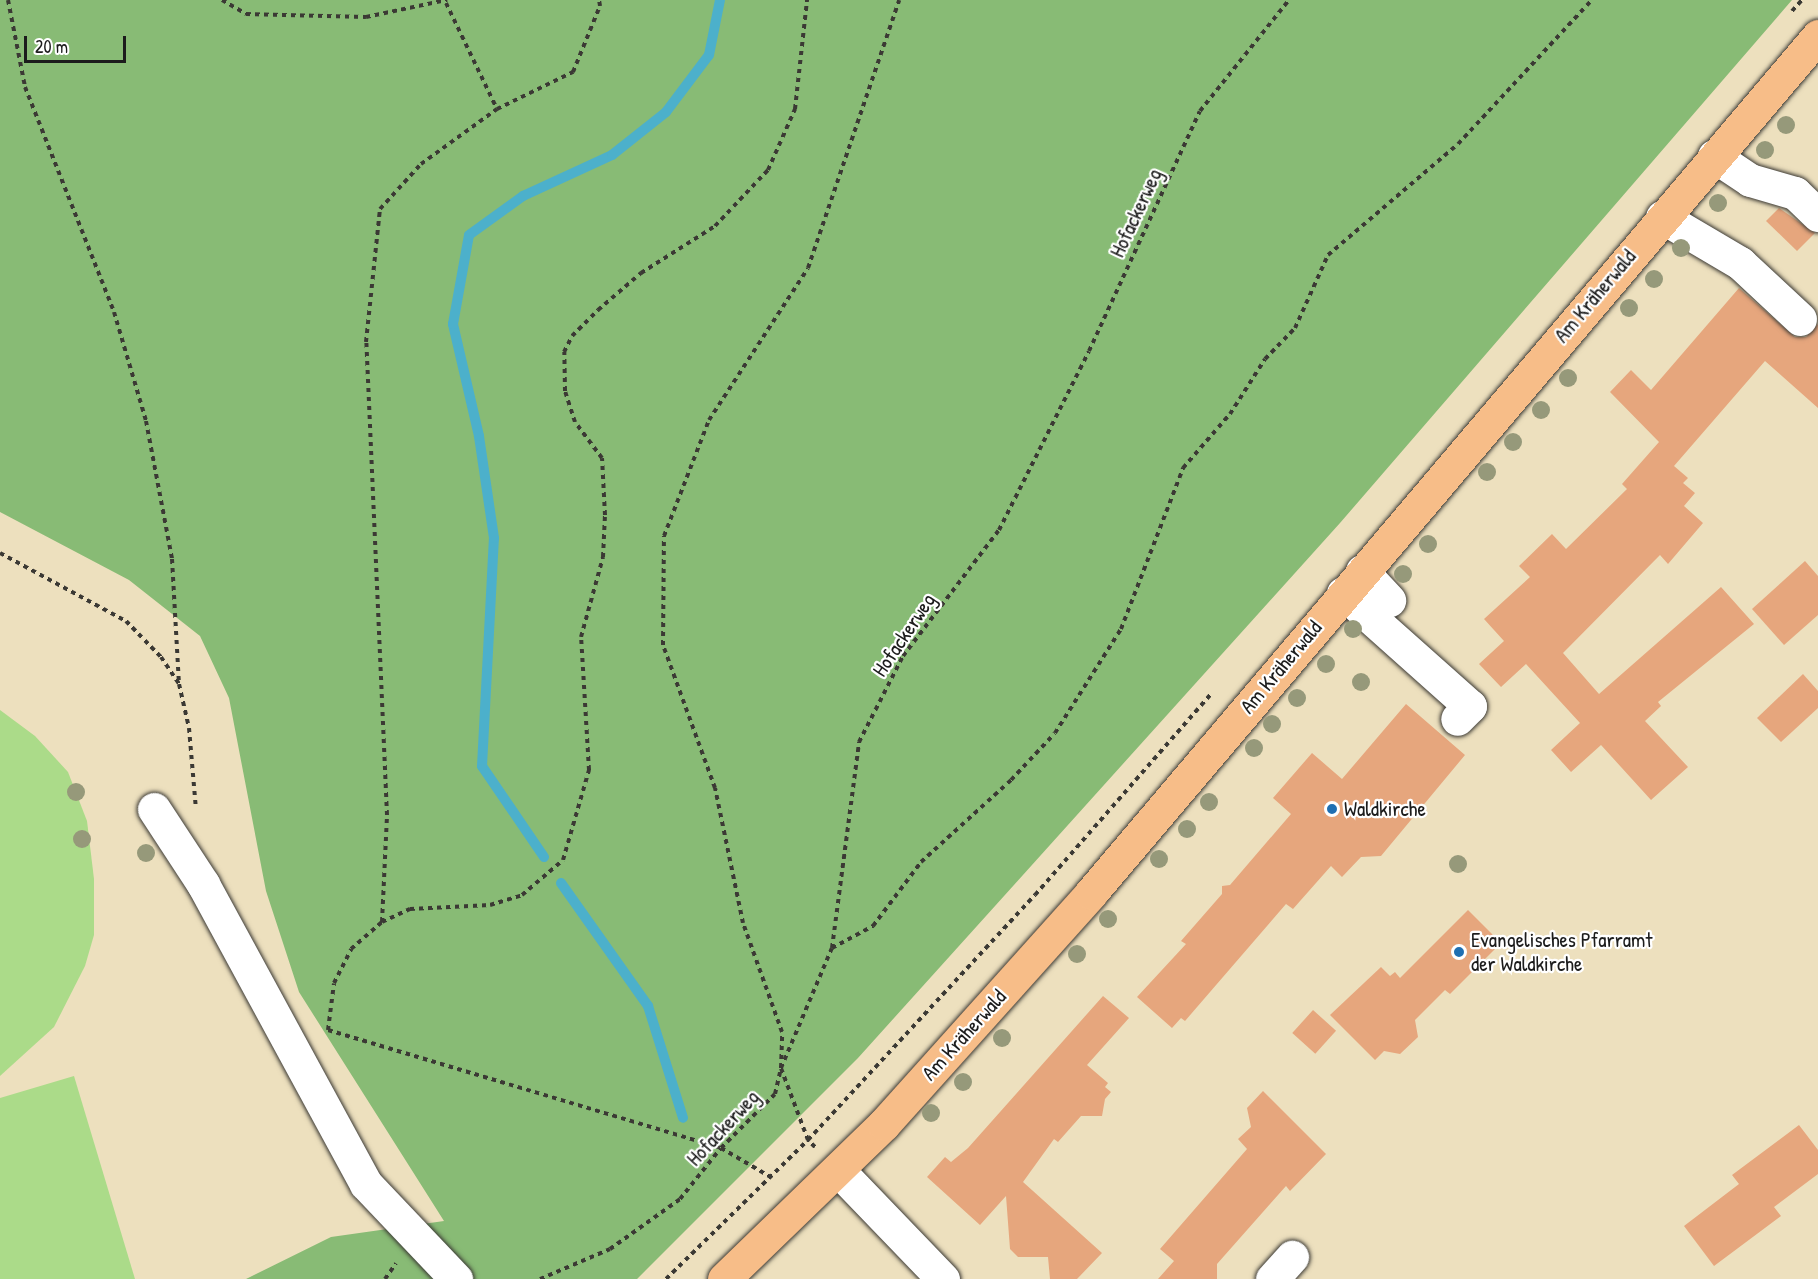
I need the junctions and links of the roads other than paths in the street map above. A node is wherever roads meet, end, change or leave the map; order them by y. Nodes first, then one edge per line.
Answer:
1 (1818, 36) edge
2 (1714, 156) junction
3 (1818, 215) edge
4 (1662, 217) junction
5 (1800, 319) dead end
6 (1353, 582) junction
7 (1389, 600) dead end
8 (1457, 719) dead end
9 (154, 809) dead end
10 (839, 1171) junction
11 (456, 1279) edge
12 (724, 1279) edge
13 (943, 1279) edge

1 - 2 main road, Am Kräherwald
2 - 3 street
2 - 4 main road, Am Kräherwald
4 - 5 street
4 - 6 main road, Am Kräherwald
6 - 7 street
6 - 8 street
6 - 10 main road, Am Kräherwald
9 - 11 street
10 - 12 main road, Am Kräherwald
10 - 13 street

